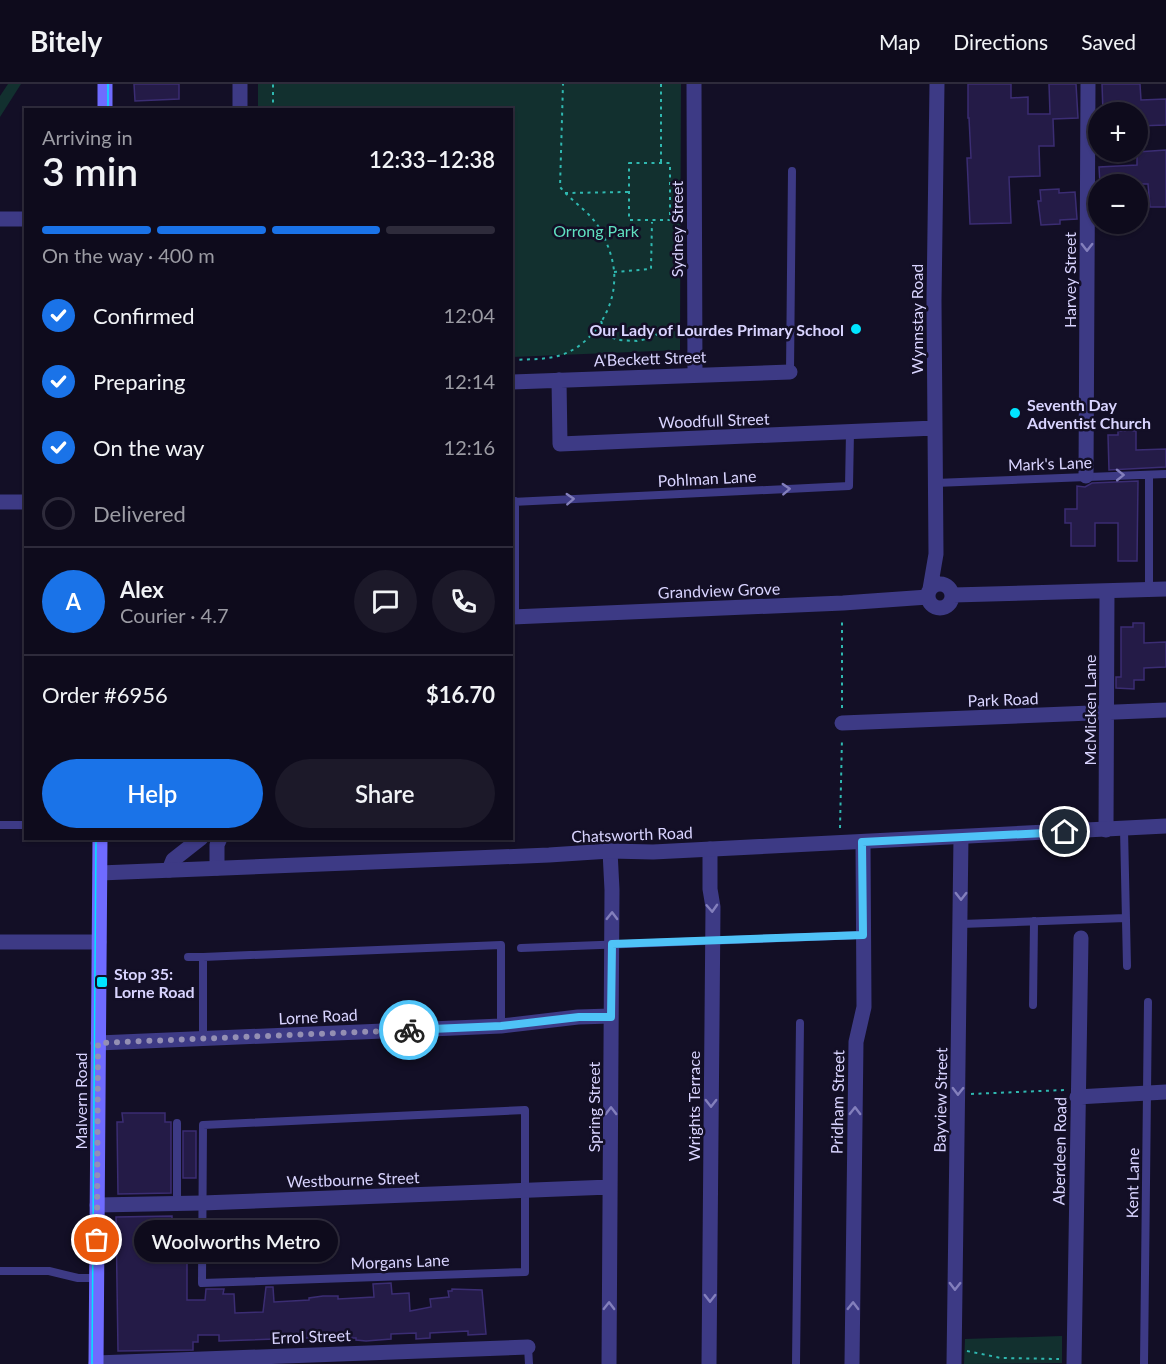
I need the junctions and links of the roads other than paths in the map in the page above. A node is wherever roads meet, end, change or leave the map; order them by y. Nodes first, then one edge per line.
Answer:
1 (105, 84) edge
2 (240, 84) edge
3 (694, 84) edge
4 (937, 84) edge
5 (1088, 84) edge
6 (105, 108) edge
7 (240, 108) edge
8 (792, 171) dead end
9 (0, 219) edge
10 (24, 219) edge
11 (790, 372) joint
12 (695, 375) junction
13 (559, 380) junction
14 (513, 382) edge
15 (935, 428) junction
16 (850, 432) junction
17 (1166, 474) edge
18 (1149, 475) junction
19 (1086, 476) junction
20 (935, 483) junction
21 (0, 502) edge
22 (24, 502) edge
23 (513, 502) edge
24 (1149, 589) junction
25 (1166, 589) edge
26 (939, 591) junction
27 (1107, 591) junction
28 (513, 617) edge
29 (1166, 710) edge
30 (1107, 713) junction
31 (842, 723) dead end
32 (0, 825) edge
33 (24, 825) edge
34 (1166, 826) edge
35 (1124, 829) junction
36 (1106, 830) junction
37 (961, 837) junction
38 (100, 840) edge
39 (198, 840) edge
40 (219, 840) edge
41 (862, 842) junction
42 (710, 849) junction
43 (610, 851) junction
44 (217, 868) junction
45 (169, 870) junction
46 (100, 873) junction
47 (1126, 918) junction
48 (1034, 921) junction
49 (961, 924) junction
50 (863, 935) junction
51 (1081, 938) dead end
52 (712, 941) junction
53 (0, 942) edge
54 (99, 942) junction
55 (612, 944) junction
56 (521, 948) dead end
57 (188, 957) dead end
58 (203, 957) junction
59 (1127, 966) dead end
60 (1148, 1002) dead end
61 (1033, 1005) dead end
62 (611, 1017) junction
63 (800, 1023) dead end
64 (501, 1026) junction
65 (203, 1040) junction
66 (98, 1043) junction
67 (1166, 1092) edge
68 (1148, 1093) junction
69 (1072, 1095) junction
70 (177, 1123) dead end
71 (610, 1187) junction
72 (525, 1191) junction
73 (202, 1203) junction
74 (177, 1204) junction
75 (97, 1205) junction
76 (0, 1271) edge
77 (96, 1278) junction
78 (528, 1347) joint
79 (423, 1357) edge
80 (345, 1358) edge
81 (249, 1360) edge
82 (1068, 1361) edge
83 (96, 1363) edge
84 (529, 1364) edge
85 (609, 1364) edge
86 (709, 1364) edge
87 (796, 1364) edge
88 (852, 1364) edge
89 (954, 1364) edge
90 (1144, 1364) edge

1 - 6 main road
2 - 7 street
3 - 12 street, Sydney Street
4 - 15 street, Wynnstay Road
5 -> 19 street, Harvey Street
8 - 11 lane
9 - 10 street
11 - 12 street, A'Beckett Street
12 - 13 street, A'Beckett Street
13 - 14 street, A'Beckett Street
13 - 16 street, Woodfull Street
15 - 16 street, Woodfull Street
15 - 20 street, Wynnstay Road
23 -> 16 lane, Pohlman Lane
17 - 18 lane, Mark's Lane
19 -> 18 lane, Mark's Lane
18 - 24 lane
19 - 20 lane, Mark's Lane
20 - 26 street, Wynnstay Road
21 - 22 street
23 - 28 lane
24 - 25 street, Grandview Grove
24 - 27 street, Grandview Grove
26 - 27 street, Grandview Grove
26 - 28 street, Grandview Grove
27 - 30 street, McMicken Lane
29 - 30 street, Park Road
30 - 31 street, Park Road
30 - 36 street, McMicken Lane
32 - 33 lane
34 - 35 street, Chatsworth Road
35 - 36 street, Chatsworth Road
35 - 47 lane
36 - 37 street, Chatsworth Road
37 - 41 street, Chatsworth Road
37 -> 49 street, Bayview Street
38 - 46 main road, Malvern Road
39 - 45 street
40 - 44 street
41 - 42 street, Chatsworth Road
41 - 50 street, Pridham Street
42 - 43 street, Chatsworth Road
42 -> 52 street, Wrights Terrace
43 - 44 street, Chatsworth Road
55 -> 43 street, Spring Street
44 - 45 street, Chatsworth Road
45 - 46 street, Chatsworth Road
46 - 54 main road, Malvern Road
47 - 48 lane
47 - 59 lane
48 - 49 lane
48 - 61 lane
49 -> 89 street, Bayview Street
50 - 52 lane
88 -> 50 street, Pridham Street
51 - 69 street, Aberdeen Road
52 - 55 lane
52 -> 86 street, Wrights Terrace
53 - 54 street
54 - 66 main road, Malvern Road
55 - 56 lane
55 - 62 street, Spring Street
57 - 58 lane
58 - 64 lane
58 - 65 lane
60 - 68 lane, Kent Lane
62 - 64 street, Lorne Road
71 -> 62 street, Spring Street
63 - 87 lane
64 - 65 street, Lorne Road
65 - 66 street, Lorne Road
66 - 75 main road, Malvern Road
67 - 68 street
68 - 69 street
68 - 90 lane, Kent Lane
69 - 82 street, Aberdeen Road
70 - 74 lane
71 - 72 street, Westbourne Street
85 -> 71 street, Spring Street
72 - 73 street, Westbourne Street
72 - 73 lane
72 - 73 lane, Morgans Lane
73 - 74 street, Westbourne Street
74 - 75 street, Westbourne Street
75 - 77 main road, Malvern Road
76 - 77 lane
77 - 83 main road, Malvern Road
78 - 79 street, Errol Street
78 - 84 lane
79 - 80 street, Errol Street
80 - 81 street, Errol Street
81 - 83 street, Errol Street

